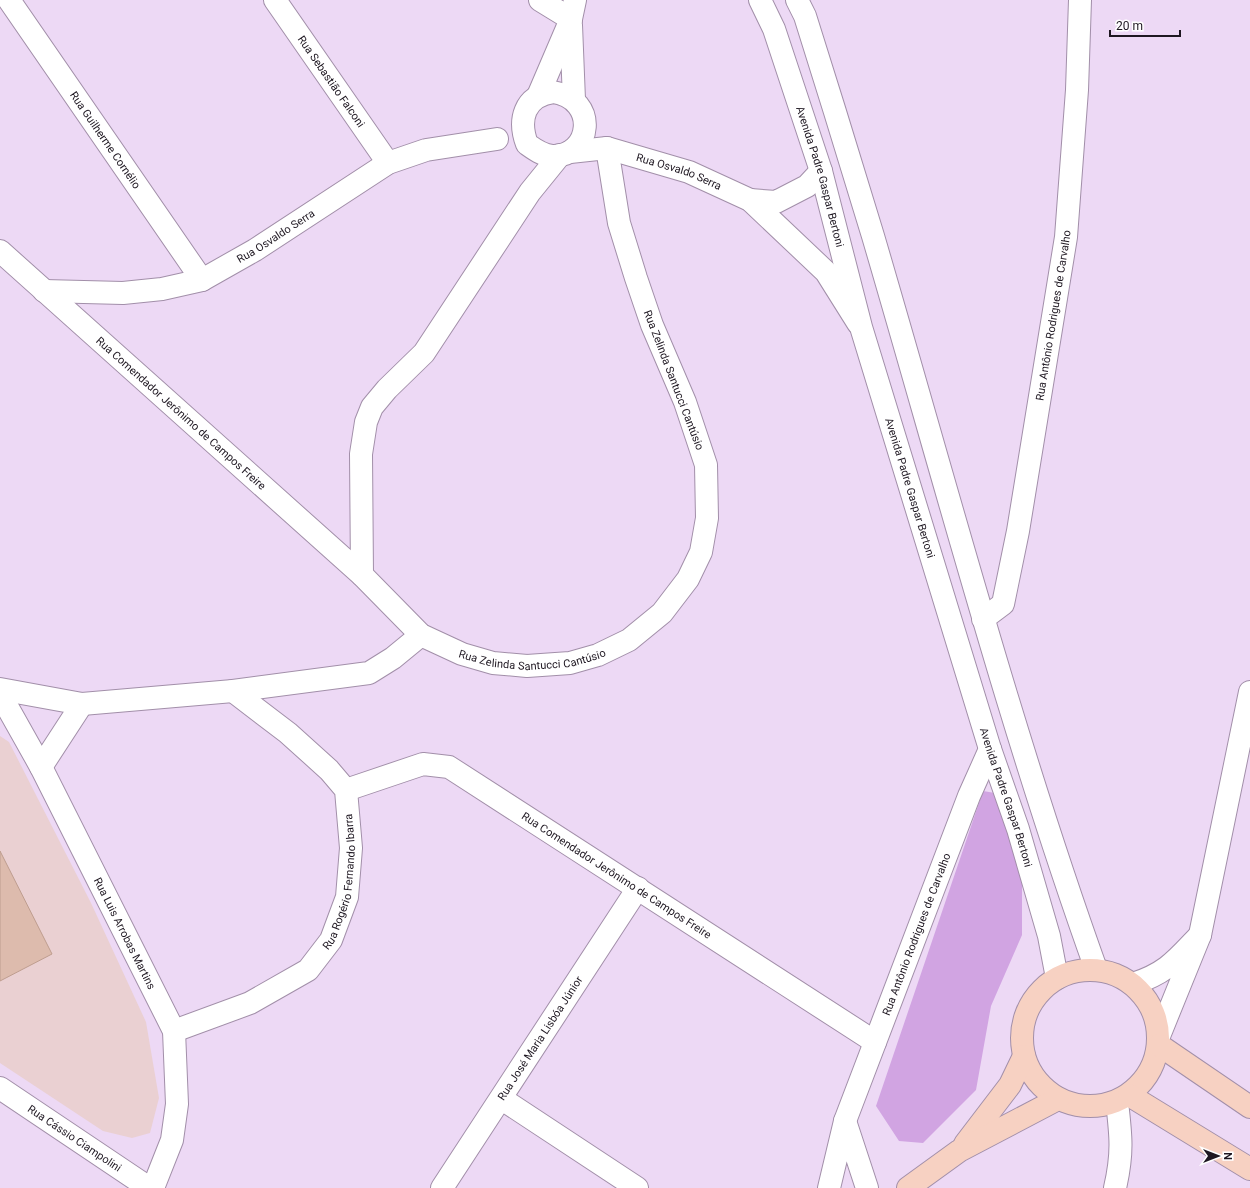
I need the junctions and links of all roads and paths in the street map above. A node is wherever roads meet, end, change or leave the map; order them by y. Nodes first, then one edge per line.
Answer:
1 (9, 0) edge
2 (275, 0) edge
3 (540, 0) edge
4 (760, 0) edge
5 (797, 0) edge
6 (1080, 0) edge
7 (573, 10) edge
8 (538, 96) junction
9 (574, 100) junction
10 (522, 118) junction
11 (585, 126) junction
12 (497, 139) junction
13 (530, 146) junction
14 (607, 148) junction
15 (565, 153) junction
16 (388, 163) junction
17 (821, 171) junction
18 (530, 192) junction
19 (750, 200) junction
20 (0, 251) edge
21 (202, 280) junction
22 (44, 290) junction
23 (861, 327) junction
24 (362, 575) junction
25 (983, 620) junction
26 (421, 635) junction
27 (0, 689) edge
28 (233, 691) junction
29 (1250, 692) edge
30 (0, 694) edge
31 (82, 704) junction
32 (990, 749) junction
33 (41, 767) junction
34 (346, 790) junction
35 (638, 888) junction
36 (1200, 935) junction
37 (1096, 969) junction
38 (1057, 978) junction
39 (1133, 984) junction
40 (174, 1031) junction
41 (1159, 1041) junction
42 (875, 1042) junction
43 (1024, 1056) junction
44 (0, 1088) edge
45 (1123, 1098) junction
46 (502, 1099) junction
47 (1058, 1099) junction
48 (1250, 1107) edge
49 (845, 1121) junction
50 (959, 1151) junction
51 (1250, 1169) edge
52 (149, 1188) edge
53 (152, 1188) edge
54 (442, 1188) edge
55 (637, 1188) edge
56 (829, 1188) edge
57 (867, 1188) edge
58 (908, 1188) edge
59 (1114, 1188) edge

1 - 21 street, Rua Guilherme Cornélio
2 - 16 street, Rua Sebastião Falconi
3 - 7 street
4 - 17 street, Avenida Padre Gaspar Bertoni
5 - 25 street
6 - 25 street, Rua Antônio Rodrigues de Carvalho
7 - 8 street
7 - 9 street
8 - 9 street
8 - 10 street
9 - 11 street
10 - 12 street
10 - 13 street
11 - 14 street, Rua Osvaldo Serra
11 - 15 street
12 - 13 street, Rua Osvaldo Serra
12 - 16 street, Rua Osvaldo Serra
13 - 15 street
13 - 18 street
14 - 15 street, Rua Osvaldo Serra
14 - 19 street, Rua Osvaldo Serra
14 - 26 street, Rua Zelinda Santucci Cantúsio
15 - 18 street
16 - 21 street, Rua Osvaldo Serra
17 - 19 street
17 - 23 street, Avenida Padre Gaspar Bertoni
18 - 24 street
19 - 23 street
20 - 22 street, Rua Comendador Jerônimo de Campos Freire
21 - 22 street, Rua Osvaldo Serra
22 - 24 street, Rua Comendador Jerônimo de Campos Freire
23 - 32 street, Avenida Padre Gaspar Bertoni
24 - 26 street, Rua Zelinda Santucci Cantúsio
25 - 37 street
26 - 28 street
27 - 31 street
28 - 31 street
28 - 34 street
29 - 36 street
30 - 33 street, Rua Luis Arrobas Martins
31 - 33 street
32 - 38 street, Avenida Padre Gaspar Bertoni
32 - 42 street, Rua Antônio Rodrigues de Carvalho
33 - 40 street, Rua Luis Arrobas Martins
34 - 35 street, Rua Comendador Jerônimo de Campos Freire
34 - 40 street, Rua Rogério Fernando Ibarra
35 - 42 street, Rua Comendador Jerônimo de Campos Freire
35 - 46 street, Rua José Maria Lisbóa Júnior
36 - 39 street
36 - 41 street
37 - 38 main road
37 - 39 main road
38 - 43 main road
39 - 41 main road
40 - 53 street, Rua Luis Arrobas Martins
41 - 45 main road
41 - 48 main road
42 - 49 street, Rua Antônio Rodrigues de Carvalho
43 - 47 main road
43 - 50 main road
44 - 52 street, Rua Cássio Ciampolini
45 - 47 main road
45 - 51 main road
45 - 59 street
46 - 54 street, Rua José Maria Lisbóa Júnior
46 - 55 street
47 - 50 main road
49 - 56 street, Rua Antônio Rodrigues de Carvalho
49 - 57 street
50 - 58 main road

